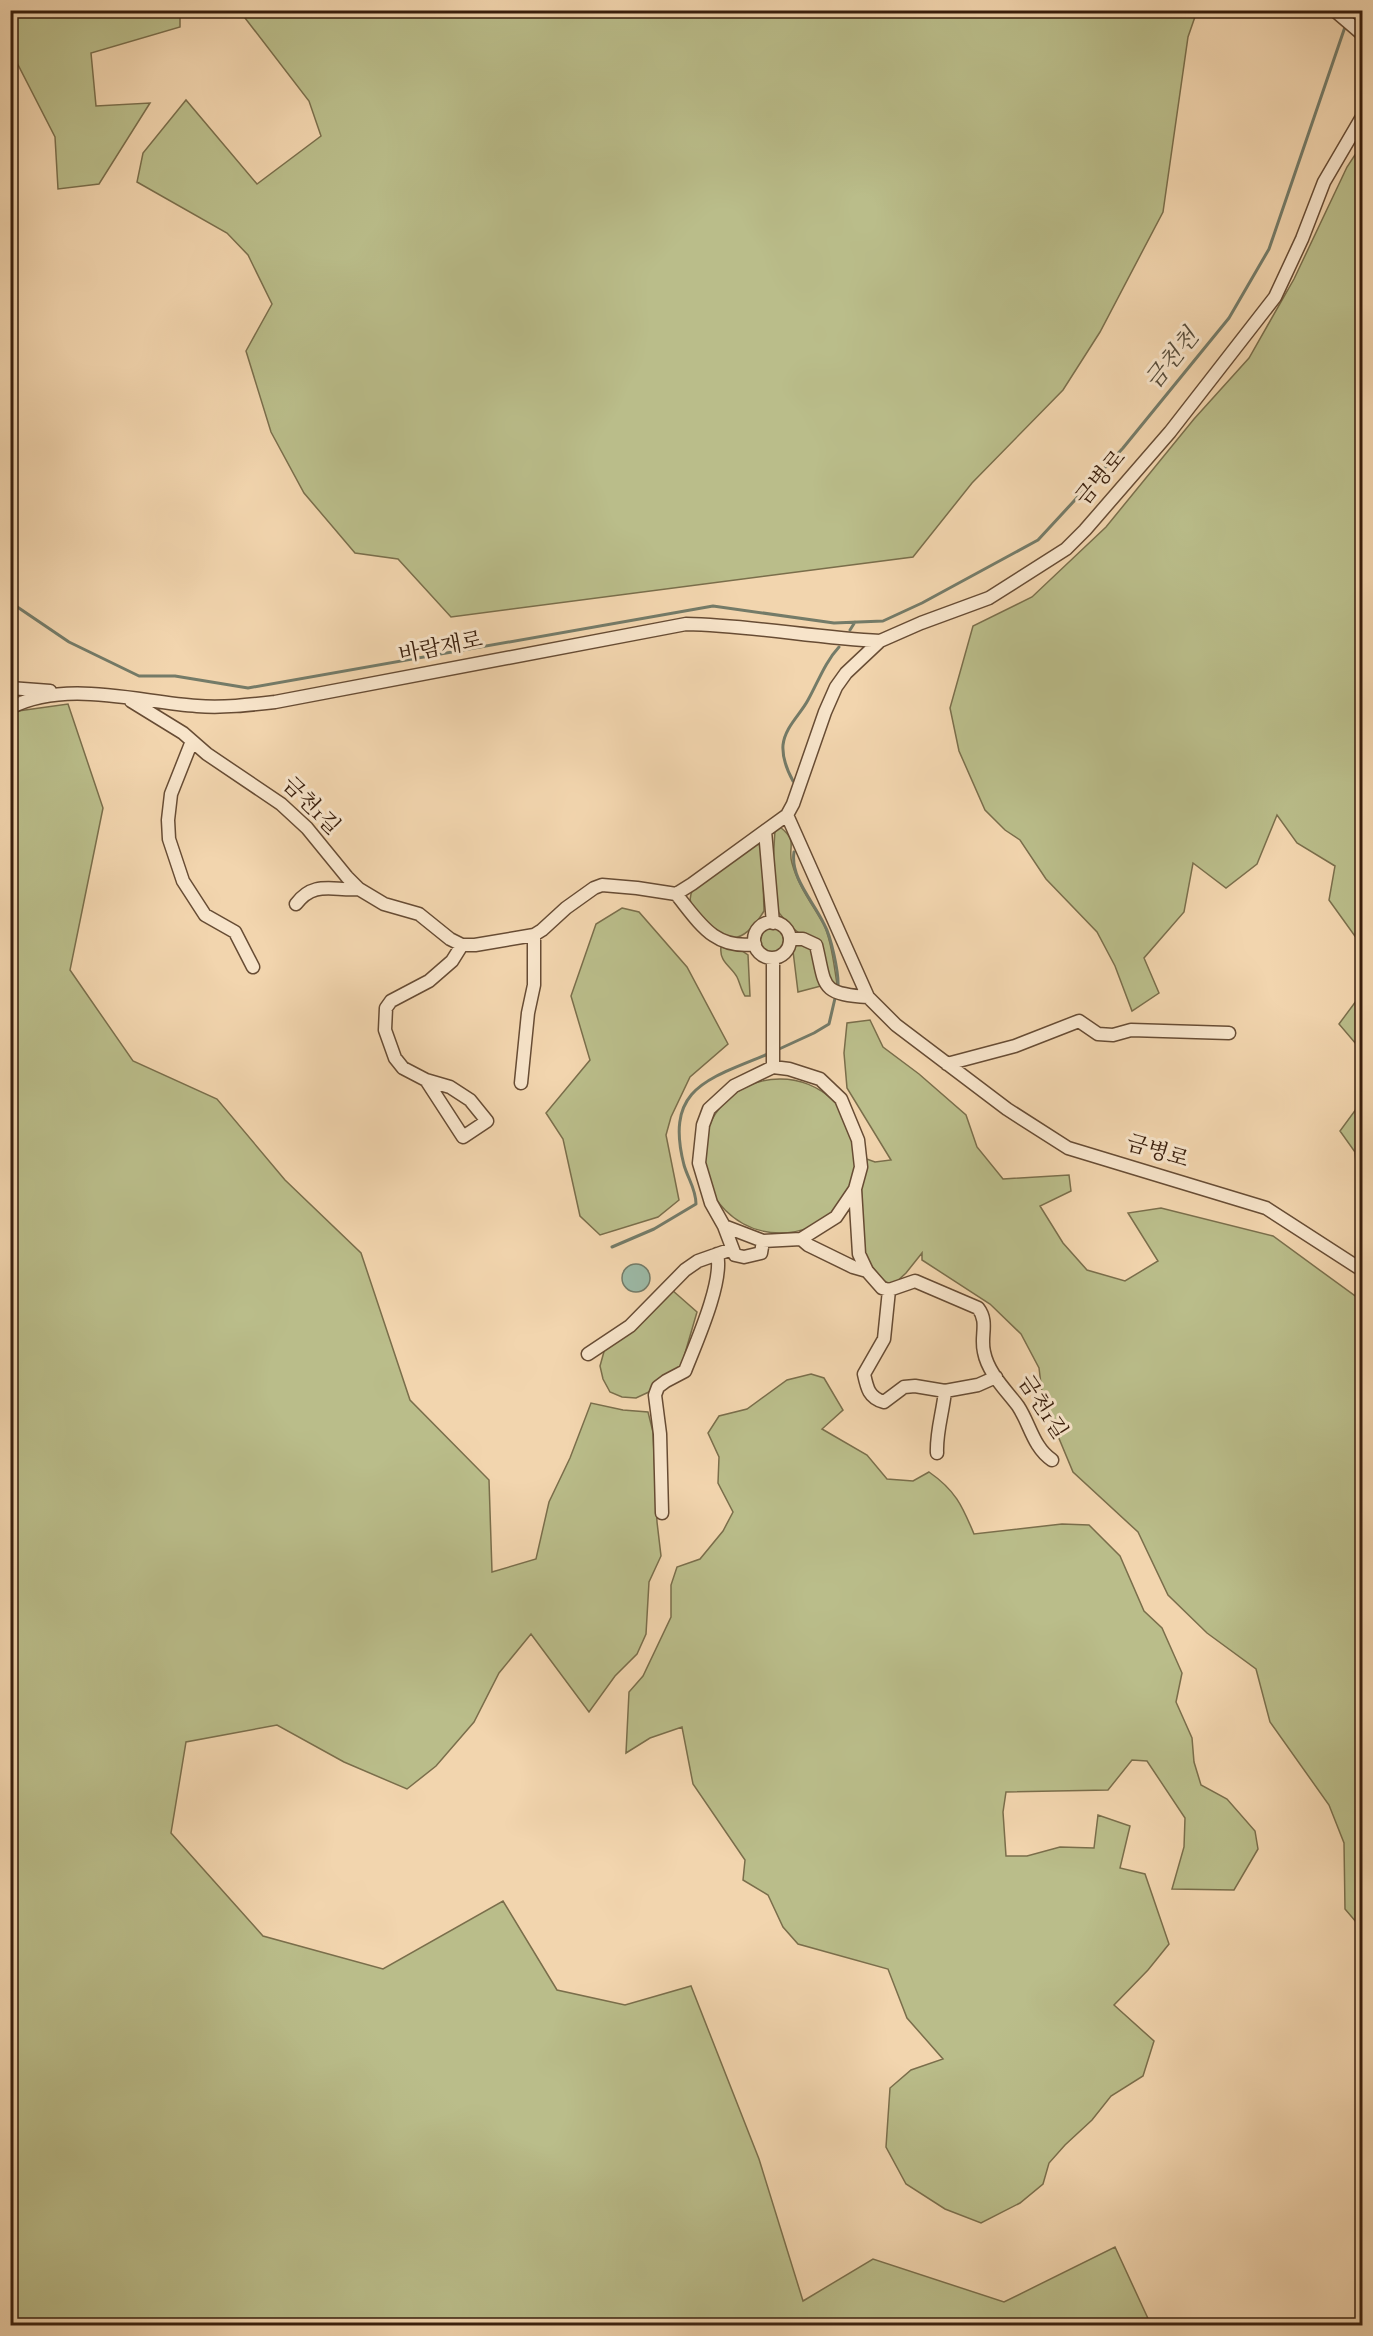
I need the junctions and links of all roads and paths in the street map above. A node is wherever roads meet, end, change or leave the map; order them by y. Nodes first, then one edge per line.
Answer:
1 (1338, 13) edge
2 (1362, 34) edge
3 (1362, 117) edge
4 (880, 641) junction
5 (10, 688) edge
6 (63, 693) junction
7 (126, 698) junction
8 (10, 708) edge
9 (192, 741) junction
10 (790, 809) junction
11 (765, 831) junction
12 (359, 889) junction
13 (676, 894) junction
14 (296, 904) dead end
15 (773, 923) junction
16 (534, 935) junction
17 (790, 939) junction
18 (755, 944) junction
19 (462, 945) junction
20 (773, 958) junction
21 (253, 966) dead end
22 (868, 997) junction
23 (1229, 1033) dead end
24 (773, 1064) junction
25 (946, 1064) junction
26 (426, 1080) junction
27 (521, 1083) dead end
28 (855, 1189) junction
29 (724, 1226) junction
30 (801, 1239) junction
31 (763, 1241) junction
32 (732, 1249) junction
33 (717, 1254) junction
34 (1362, 1270) edge
35 (867, 1271) junction
36 (889, 1290) junction
37 (588, 1354) dead end
38 (996, 1377) junction
39 (945, 1391) junction
40 (937, 1453) dead end
41 (1052, 1460) dead end
42 (662, 1513) dead end

1 - 2 street
3 - 4 street, 금병로
4 - 7 street, 바람재로
4 - 10 street, 금병로
5 - 6 street
6 - 7 street, 바람재로
6 - 8 street, 바람재로
7 - 9 street, 금천1길
9 - 12 street, 금천1길
9 - 21 street
10 - 11 street
10 - 22 street, 금병로
11 - 13 street
11 - 15 street
12 - 14 street
12 - 19 street, 금천1길
13 - 16 street
13 - 18 street
15 - 17 street
15 - 18 street
16 - 19 street
16 - 27 street
17 - 20 street
17 - 22 street
18 - 20 street
19 - 26 street
20 - 24 street
22 - 25 street, 금병로
23 - 25 street
24 - 28 street
24 - 29 street
25 - 34 street, 금병로
26 - 26 street
28 - 30 street
28 - 35 street
29 - 31 street
29 - 32 street
30 - 31 street
30 - 35 street
31 - 32 street
32 - 33 street
33 - 37 street
33 - 42 street
35 - 36 street
36 - 38 street, 금천1길
36 - 39 street, 금천1길
38 - 39 street, 금천1길
38 - 41 street, 금천1길
39 - 40 street

